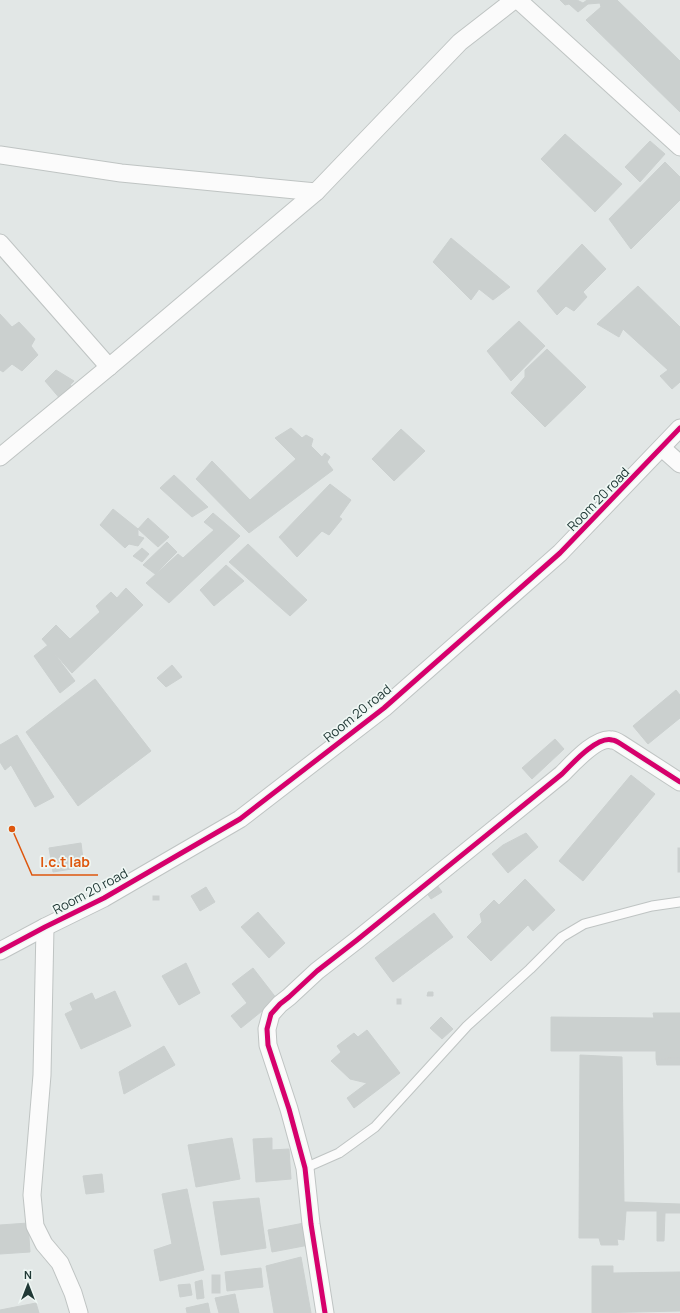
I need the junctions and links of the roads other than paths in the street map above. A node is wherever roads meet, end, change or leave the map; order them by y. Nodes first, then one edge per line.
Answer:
1 (514, 0) edge
2 (518, 0) edge
3 (680, 147) edge
4 (0, 155) edge
5 (316, 192) junction
6 (0, 243) edge
7 (109, 367) junction
8 (680, 428) edge
9 (662, 448) junction
10 (0, 457) edge
11 (680, 464) edge
12 (680, 782) edge
13 (680, 902) edge
14 (45, 927) junction
15 (0, 951) edge
16 (305, 1168) junction
17 (79, 1313) edge
18 (325, 1313) edge

1 - 5 street
2 - 3 street
4 - 5 street
5 - 7 street
6 - 7 street
7 - 10 street
8 - 9 street, Room 20 road
9 - 11 street
9 - 14 street, Room 20 road
12 - 16 street
13 - 16 lane
14 - 15 street, Room 20 road
14 - 17 street
16 - 18 street

